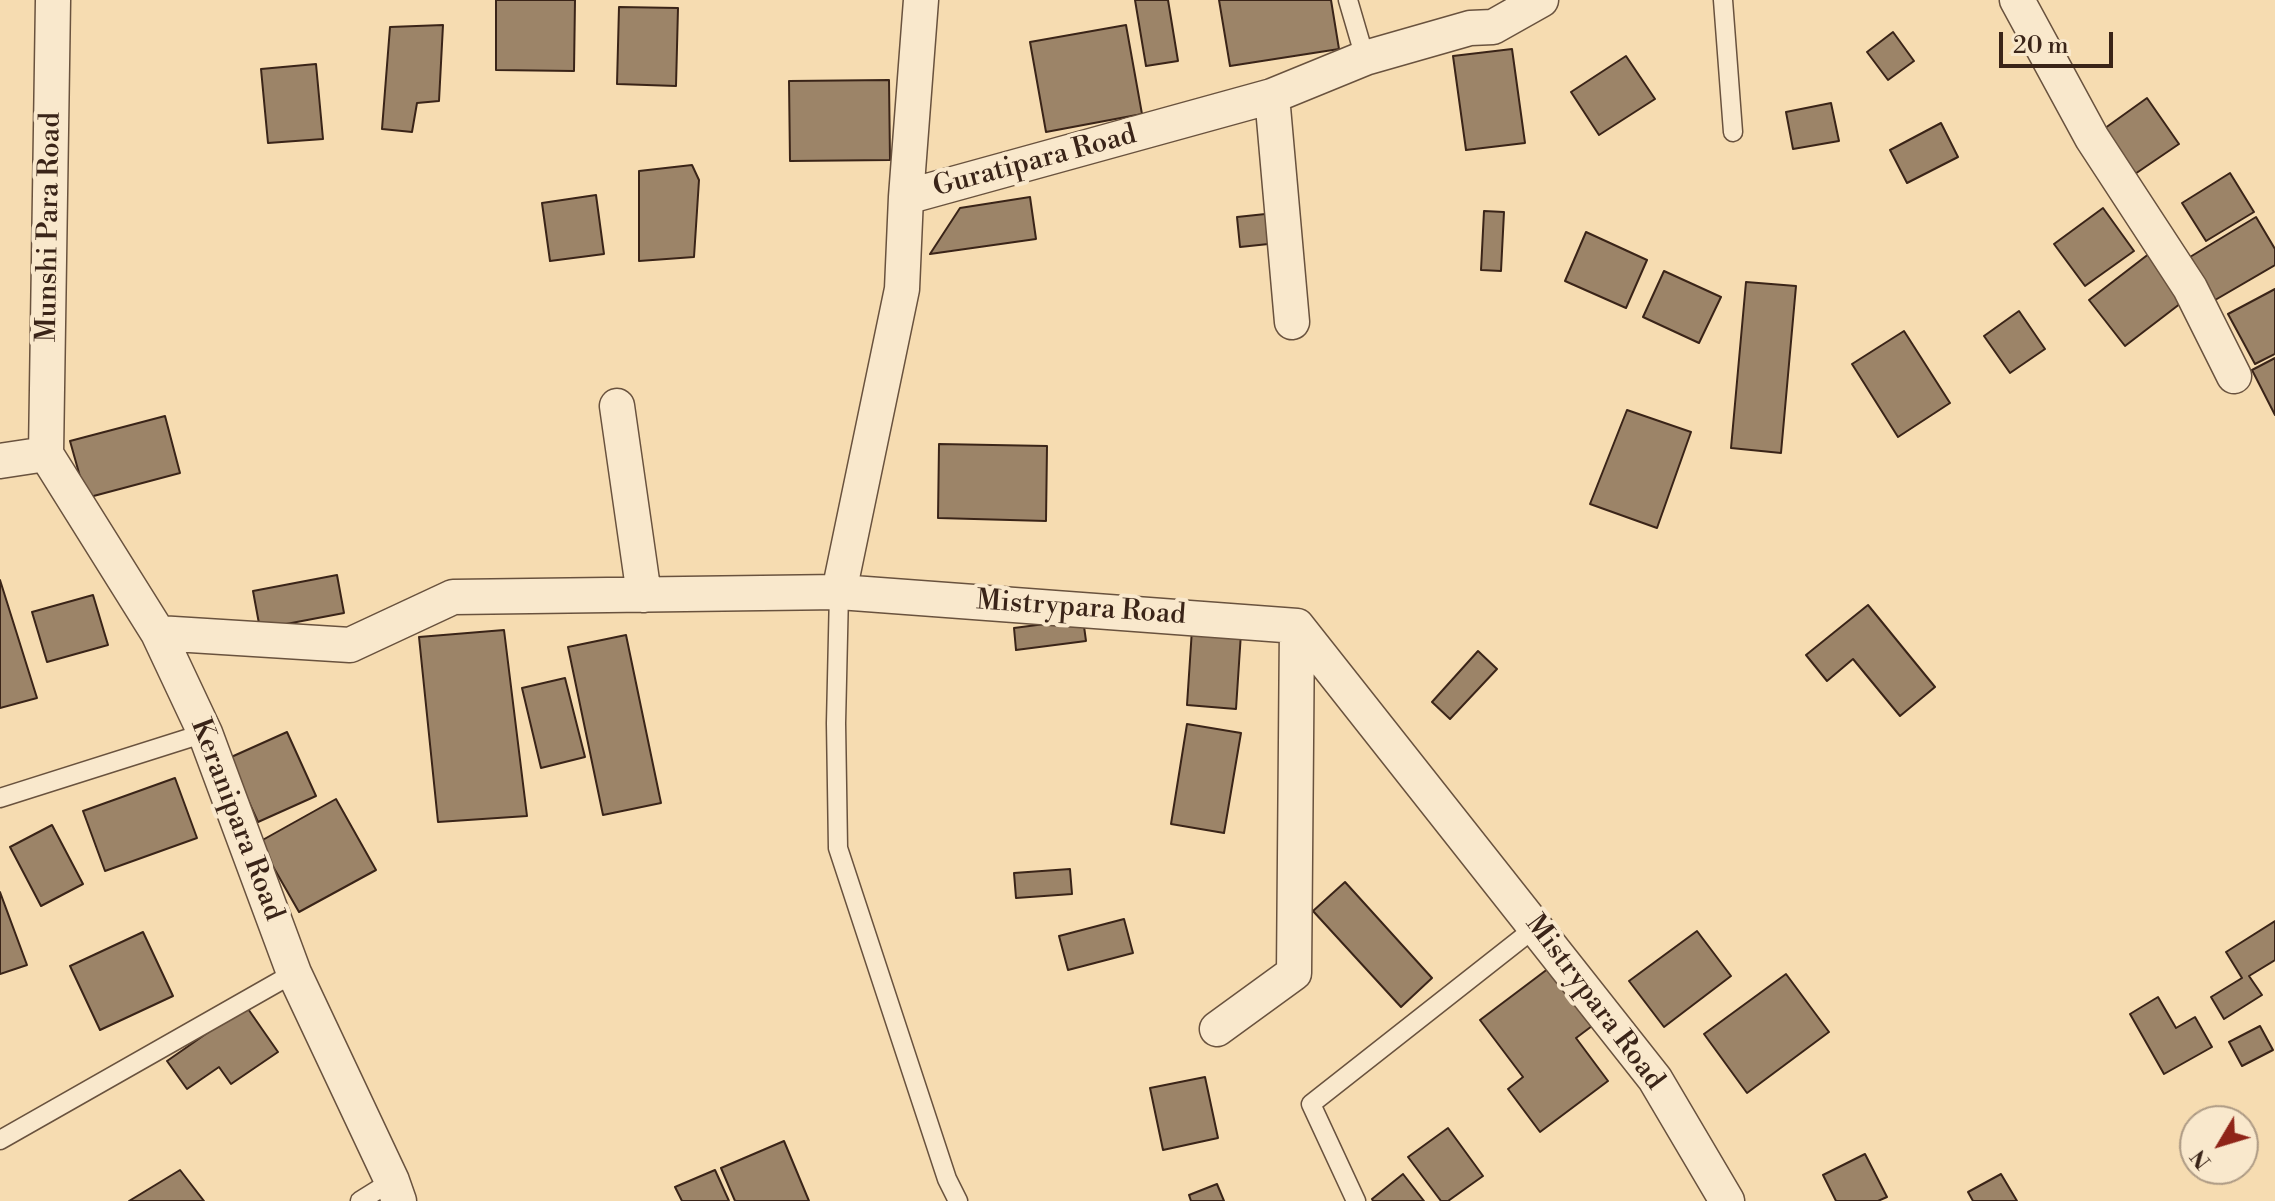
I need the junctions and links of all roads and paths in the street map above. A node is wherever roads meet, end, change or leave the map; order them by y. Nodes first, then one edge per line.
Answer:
1 (53, 0) edge
2 (921, 0) edge
3 (1348, 0) edge
4 (1541, 0) edge
5 (1723, 0) edge
6 (2017, 0) edge
7 (1468, 14) edge
8 (1365, 58) junction
9 (1272, 96) junction
10 (1733, 132) dead end
11 (906, 197) junction
12 (1292, 322) dead end
13 (2234, 376) dead end
14 (617, 406) dead end
15 (46, 454) junction
16 (0, 461) edge
17 (839, 592) junction
18 (644, 595) junction
19 (1297, 626) junction
20 (158, 633) junction
21 (205, 733) junction
22 (0, 798) edge
23 (1536, 927) junction
24 (294, 973) junction
25 (1217, 1029) dead end
26 (0, 1140) edge
27 (396, 1191) edge
28 (360, 1201) edge
29 (958, 1201) edge
30 (1356, 1201) edge
31 (1727, 1201) edge

1 - 15 street, Munshi Para Road
2 - 11 street
3 - 8 lane
4 - 7 street, Guratipara Road
5 - 10 lane
6 - 13 street
7 - 8 street, Guratipara Road
8 - 9 street, Guratipara Road
9 - 11 street, Guratipara Road
9 - 12 street
11 - 17 street, Guratipara Road
14 - 18 street
15 - 16 street
15 - 20 street, Keranipara Road
17 - 18 street, Mistrypara Road
17 - 19 street, Mistrypara Road
17 - 29 lane
18 - 20 street, Mistrypara Road
19 - 23 street, Mistrypara Road
19 - 25 street
20 - 21 street, Keranipara Road
21 - 22 lane
21 - 24 street, Keranipara Road
23 - 30 lane
23 - 31 street, Mistrypara Road
24 - 26 lane
24 - 27 street, Keranipara Road
27 - 28 lane

